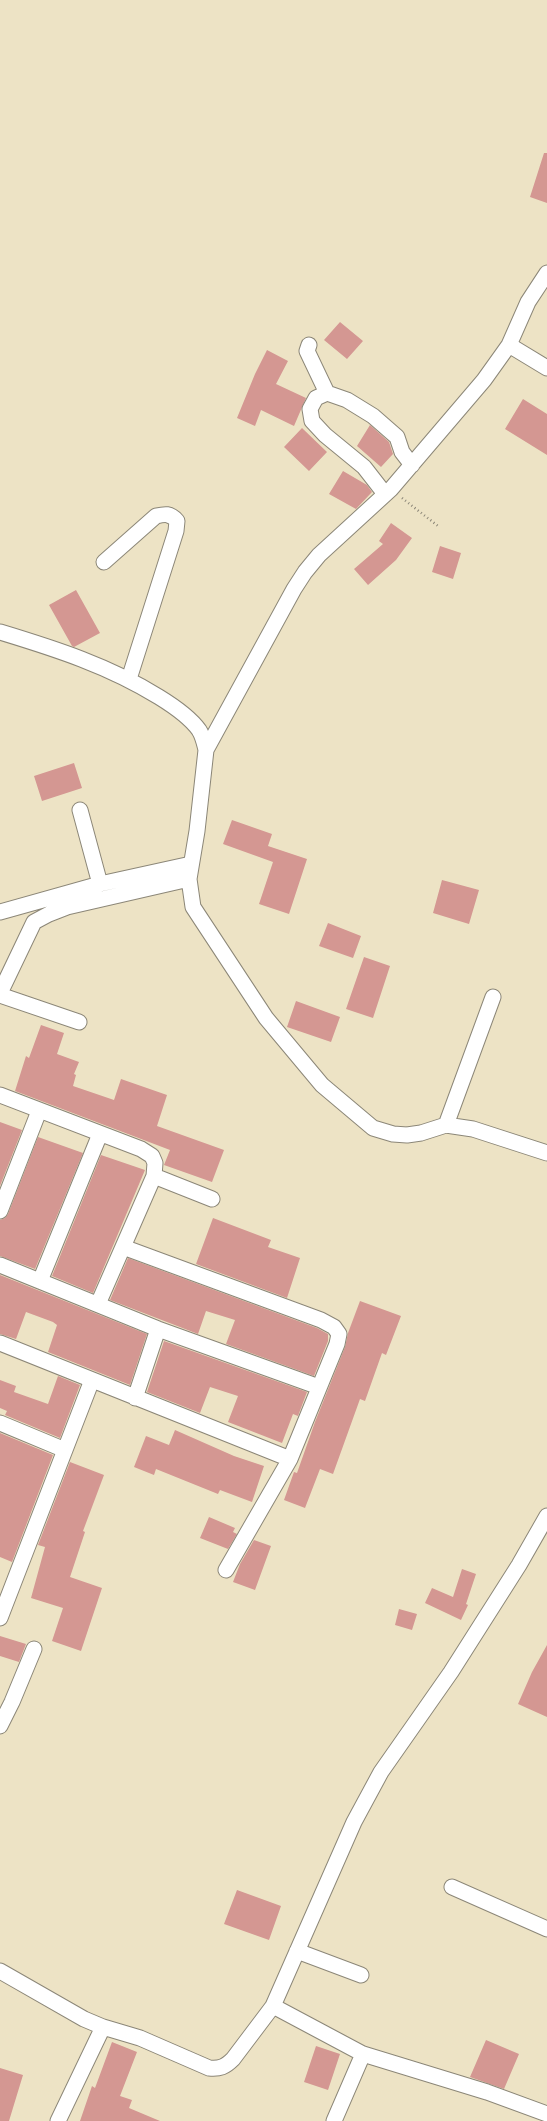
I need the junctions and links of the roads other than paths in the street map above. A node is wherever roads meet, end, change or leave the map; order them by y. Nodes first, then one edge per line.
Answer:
1 (547, 272) edge
2 (309, 345) dead end
3 (508, 345) junction
4 (547, 368) edge
5 (327, 393) junction
6 (412, 465) junction
7 (388, 491) junction
8 (104, 562) dead end
9 (0, 632) edge
10 (129, 679) junction
11 (206, 750) junction
12 (80, 810) dead end
13 (190, 872) junction
14 (100, 884) junction
15 (27, 906) junction
16 (0, 912) edge
17 (34, 922) junction
18 (5, 967) edge
19 (0, 994) edge
20 (493, 997) dead end
21 (79, 1022) dead end
22 (0, 1095) edge
23 (39, 1111) junction
24 (446, 1126) junction
25 (100, 1134) junction
26 (547, 1153) edge
27 (154, 1176) junction
28 (212, 1199) dead end
29 (0, 1211) edge
30 (123, 1247) junction
31 (0, 1265) edge
32 (40, 1281) junction
33 (98, 1304) junction
34 (158, 1329) junction
35 (0, 1343) edge
36 (92, 1380) junction
37 (319, 1387) junction
38 (135, 1398) junction
39 (0, 1423) edge
40 (65, 1450) junction
41 (290, 1459) junction
42 (547, 1516) edge
43 (226, 1570) dead end
44 (3, 1601) edge
45 (0, 1618) edge
46 (34, 1649) dead end
47 (0, 1726) edge
48 (452, 1887) dead end
49 (547, 1929) edge
50 (297, 1951) junction
51 (0, 1971) edge
52 (361, 1975) dead end
53 (272, 2006) junction
54 (103, 2028) junction
55 (363, 2054) junction
56 (547, 2114) edge
57 (58, 2121) edge
58 (334, 2121) edge

1 - 3 street
2 - 5 street
3 - 4 street
3 - 6 street
5 - 6 street
5 - 7 street
6 - 7 street
7 - 11 street
8 - 10 street
9 - 10 street
10 - 11 street
11 - 13 street
12 - 14 street
13 - 14 street
13 - 17 street
13 - 24 street
14 - 15 street
15 - 16 street
15 - 17 street
17 - 18 street
18 - 19 street
19 - 21 street
20 - 24 street
22 - 23 street
23 - 25 street
23 - 29 street
24 - 26 street
25 - 27 street
25 - 32 street
27 - 28 street
27 - 30 street
30 - 33 street
30 - 37 street
31 - 32 street
32 - 33 street
33 - 34 street
34 - 37 street
34 - 38 street
35 - 36 street
36 - 38 street
36 - 40 street
37 - 41 street
38 - 41 street
39 - 40 street
40 - 44 street
41 - 43 street
42 - 50 street
44 - 45 street
46 - 47 street
48 - 49 street
50 - 52 street
50 - 53 street
51 - 54 street
53 - 54 street
53 - 55 street
54 - 57 street
55 - 56 street
55 - 58 street

